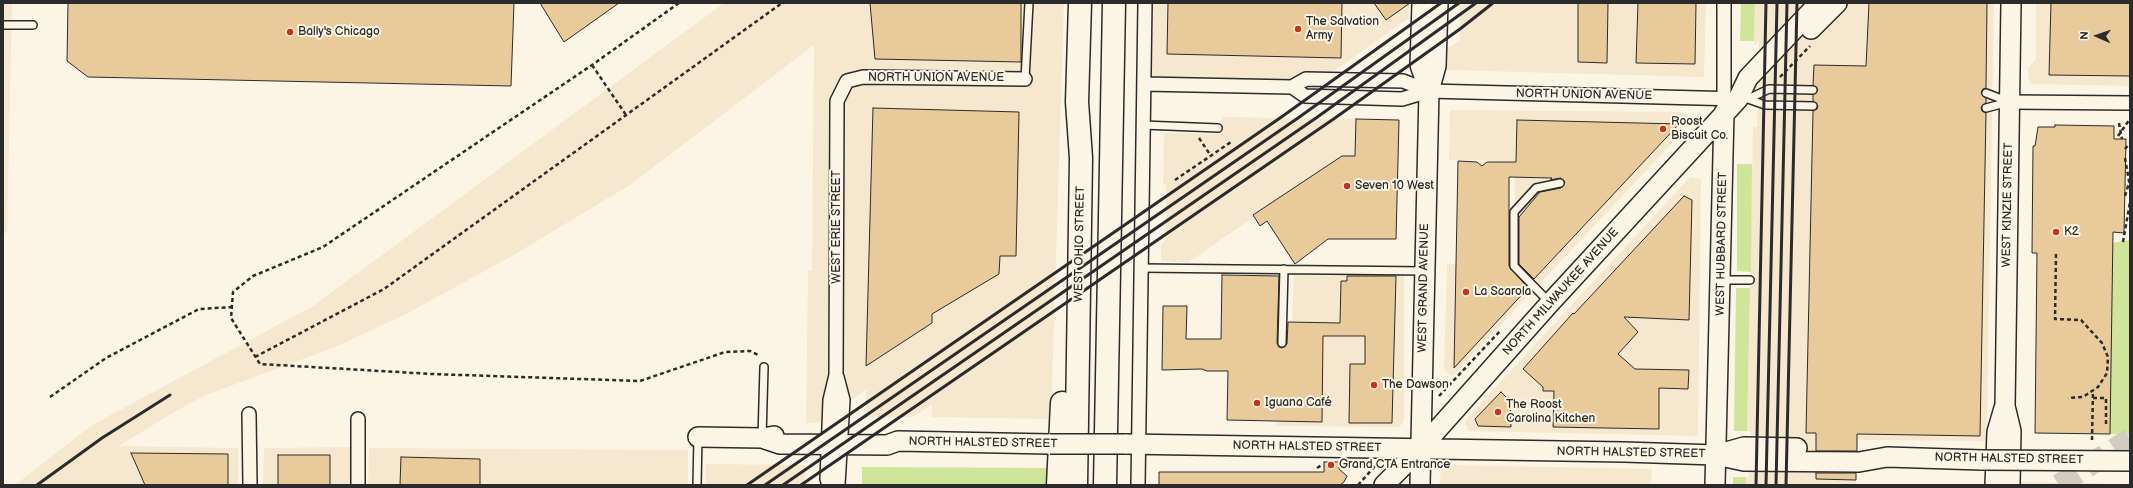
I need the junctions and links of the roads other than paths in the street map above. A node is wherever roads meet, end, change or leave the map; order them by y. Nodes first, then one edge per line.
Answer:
1 (1029, 3) edge
2 (1080, 3) edge
3 (1114, 3) edge
4 (1145, 3) edge
5 (1422, 3) edge
6 (1438, 3) edge
7 (1724, 3) edge
8 (1818, 3) edge
9 (1837, 3) edge
10 (2011, 3) edge
11 (3, 25) edge
12 (33, 25) dead end
13 (1025, 79) joint
14 (847, 81) joint
15 (1144, 84) junction
16 (1813, 90) dead end
17 (1429, 91) junction
18 (1986, 93) dead end
19 (1077, 102) junction
20 (1734, 102) junction
21 (2009, 102) junction
22 (2130, 103) edge
23 (1813, 106) dead end
24 (1986, 108) dead end
25 (1143, 126) junction
26 (1218, 128) dead end
27 (1560, 183) dead end
28 (1141, 268) junction
29 (1284, 269) junction
30 (1425, 271) junction
31 (1721, 280) junction
32 (1750, 280) dead end
33 (1550, 303) junction
34 (1282, 343) dead end
35 (764, 367) road end
36 (2005, 406) junction
37 (250, 414) dead end
38 (358, 419) dead end
39 (698, 437) joint
40 (762, 438) junction
41 (835, 440) junction
42 (1132, 444) junction
43 (1421, 448) junction
44 (1716, 455) junction
45 (2130, 461) edge
46 (250, 485) edge
47 (358, 485) edge
48 (697, 485) edge
49 (829, 485) edge
50 (838, 485) edge
51 (1058, 485) edge
52 (1076, 485) edge
53 (1105, 485) edge
54 (1138, 485) edge
55 (1384, 485) edge
56 (1420, 485) edge
57 (1715, 485) edge
58 (1995, 485) edge
59 (2010, 485) edge

1 - 13 lane
2 - 19 highway, WEST OHIO STREET
3 - 53 highway
4 - 15 street
5 - 17 main road, WEST GRAND AVENUE
6 - 17 main road, WEST GRAND AVENUE
7 - 20 street, WEST HUBBARD STREET
8 - 20 main road, NORTH MILWAUKEE AVENUE
9 - 20 main road, NORTH MILWAUKEE AVENUE
10 - 21 main road, WEST KINZIE STREET
11 - 12 lane
13 - 14 street, NORTH UNION AVENUE
14 - 41 street, WEST ERIE STREET
15 - 17 street, NORTH UNION AVENUE
15 - 25 street
16 - 20 lane, NORTH UNION AVENUE
17 - 20 street, NORTH UNION AVENUE
17 - 30 main road, WEST GRAND AVENUE
18 - 21 lane
19 - 51 highway
19 - 52 highway, WEST OHIO STREET
20 - 23 lane, NORTH UNION AVENUE
20 - 31 main road, WEST HUBBARD STREET
20 - 33 main road, NORTH MILWAUKEE AVENUE
21 - 22 street
21 - 24 lane
21 - 36 main road, WEST KINZIE STREET
25 - 26 lane
25 - 28 street
27 - 33 lane
28 - 29 lane
28 - 42 street
29 - 30 lane
29 - 34 lane
30 - 43 main road, WEST GRAND AVENUE
31 - 32 lane
31 - 44 main road, WEST HUBBARD STREET
33 - 43 main road, NORTH MILWAUKEE AVENUE
35 - 40 lane
36 - 58 main road, WEST KINZIE STREET
36 - 59 main road, WEST KINZIE STREET
37 - 46 street
38 - 47 street
39 - 40 main road, NORTH HALSTED STREET
39 - 48 lane
40 - 41 main road, NORTH HALSTED STREET
41 - 42 main road, NORTH HALSTED STREET, bridge
41 - 49 street, WEST ERIE STREET
41 - 50 street, WEST ERIE STREET
42 - 43 main road, NORTH HALSTED STREET
42 - 54 street
43 - 44 main road, NORTH HALSTED STREET
43 - 55 main road, NORTH MILWAUKEE AVENUE
43 - 56 main road, WEST GRAND AVENUE
44 - 45 main road, NORTH HALSTED STREET, bridge
44 - 57 main road, WEST HUBBARD STREET

